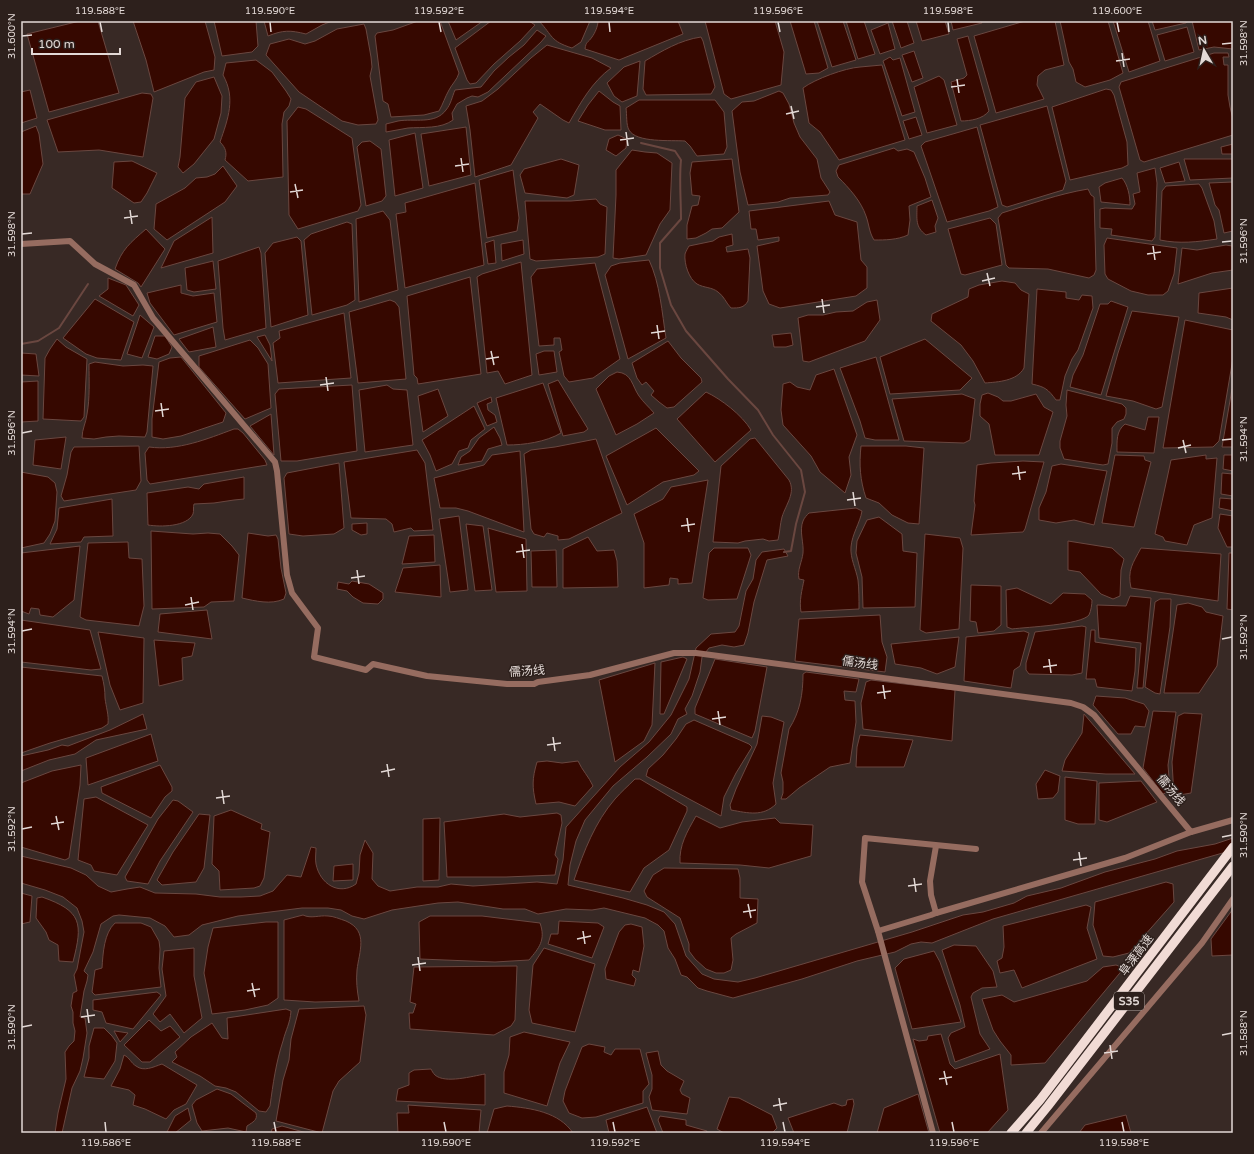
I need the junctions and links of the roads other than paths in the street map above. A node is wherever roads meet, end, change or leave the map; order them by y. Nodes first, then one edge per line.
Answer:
1 (21, 244) edge
2 (1233, 820) edge
3 (1191, 832) junction
4 (936, 846) junction
5 (1233, 847) edge
6 (976, 849) dead end
7 (1232, 867) edge
8 (1233, 899) edge
9 (936, 913) junction
10 (878, 931) junction
11 (934, 1133) edge
12 (1011, 1133) edge
13 (1026, 1133) edge
14 (1041, 1133) edge

1 - 3 street, 儒汤线
2 - 3 street
3 - 9 street
4 - 6 street
4 - 9 street
4 - 10 street
5 - 12 highway, 阜溧高速 / S35
7 - 13 highway, 阜溧高速 / S35
8 - 14 street
9 - 10 street
10 - 11 street

